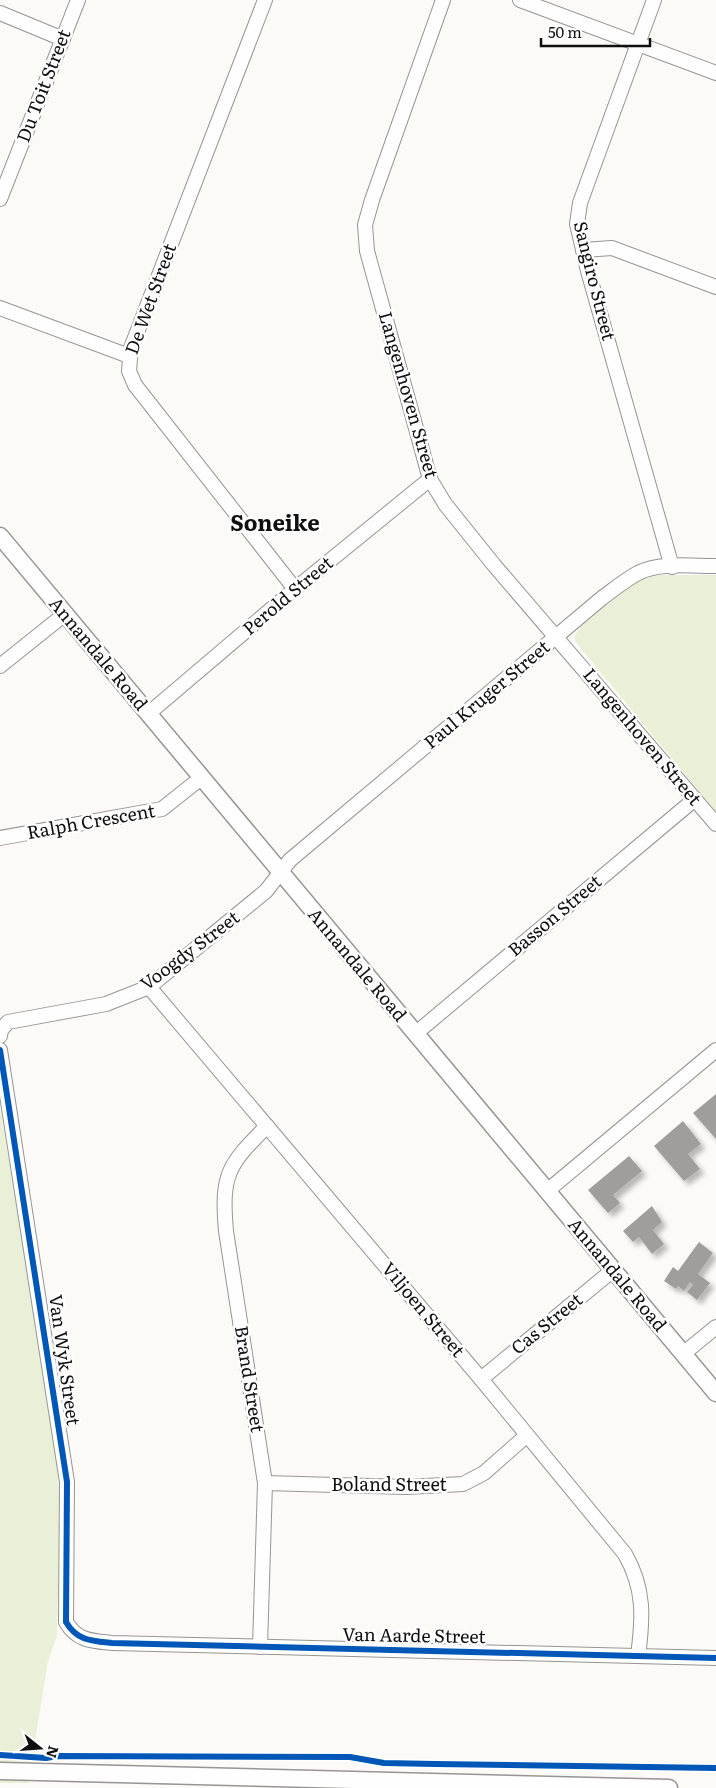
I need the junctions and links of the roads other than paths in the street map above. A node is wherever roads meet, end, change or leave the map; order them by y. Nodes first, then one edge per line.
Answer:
1 (78, 0) edge
2 (265, 0) edge
3 (444, 0) edge
4 (520, 0) edge
5 (654, 0) edge
6 (0, 13) edge
7 (63, 39) junction
8 (638, 44) junction
9 (716, 73) edge
10 (0, 199) edge
11 (583, 250) junction
12 (716, 287) edge
13 (0, 308) edge
14 (129, 356) junction
15 (430, 479) junction
16 (0, 536) edge
17 (716, 566) edge
18 (672, 567) junction
19 (295, 589) junction
20 (65, 614) junction
21 (557, 638) junction
22 (0, 666) edge
23 (148, 714) junction
24 (201, 778) junction
25 (695, 799) junction
26 (716, 824) edge
27 (0, 838) edge
28 (280, 873) junction
29 (148, 987) junction
30 (0, 1033) edge
31 (414, 1034) junction
32 (0, 1050) edge
33 (716, 1050) edge
34 (267, 1126) junction
35 (547, 1191) junction
36 (613, 1270) junction
37 (716, 1327) edge
38 (683, 1354) junction
39 (481, 1379) junction
40 (716, 1393) edge
41 (526, 1436) junction
42 (265, 1483) junction
43 (112, 1643) joint
44 (260, 1647) junction
45 (638, 1656) junction
46 (716, 1658) edge
47 (0, 1771) edge
48 (482, 1786) edge
49 (669, 1788) edge

1 - 7 street, Du Toit Street
2 - 14 street, De Wet Street
3 - 15 street, Langenhoven Street
4 - 8 street
5 - 8 street, Sangiro Street
6 - 7 street
7 - 10 street, Du Toit Street
8 - 9 street
8 - 11 street, Sangiro Street
11 - 12 street
11 - 18 street, Sangiro Street
13 - 14 street
14 - 19 street, De Wet Street
15 - 19 street, Perold Street
15 - 21 street, Langenhoven Street
16 - 20 street, Annandale Road
17 - 18 street, Paul Kruger Street
18 - 21 street, Paul Kruger Street
19 - 23 street, Perold Street
20 - 22 street
20 - 23 street, Annandale Road
21 - 25 street, Langenhoven Street
21 - 28 street, Paul Kruger Street
23 - 24 street, Annandale Road
24 - 27 street, Ralph Crescent
24 - 28 street, Annandale Road
25 - 26 street, Langenhoven Street
25 - 31 street, Basson Street
28 - 29 street, Voogdy Street
28 - 31 street, Annandale Road
29 - 30 street, Voogdy Street
29 - 34 street, Viljoen Street
31 - 35 street, Annandale Road
32 - 43 street, Van Wyk Street
33 - 35 street
34 - 39 street, Viljoen Street
34 - 42 street, Brand Street
35 - 36 street, Annandale Road
36 - 38 street, Annandale Road
36 - 39 street, Cas Street
37 - 38 street
38 - 40 street, Annandale Road
39 - 41 street, Viljoen Street
41 - 42 street, Boland Street
41 - 45 street, Viljoen Street
42 - 44 street, Brand Street
43 - 44 street, Van Aarde Street
44 - 45 street, Van Aarde Street
45 - 46 street, Van Aarde Street
47 - 48 street
48 - 49 street

